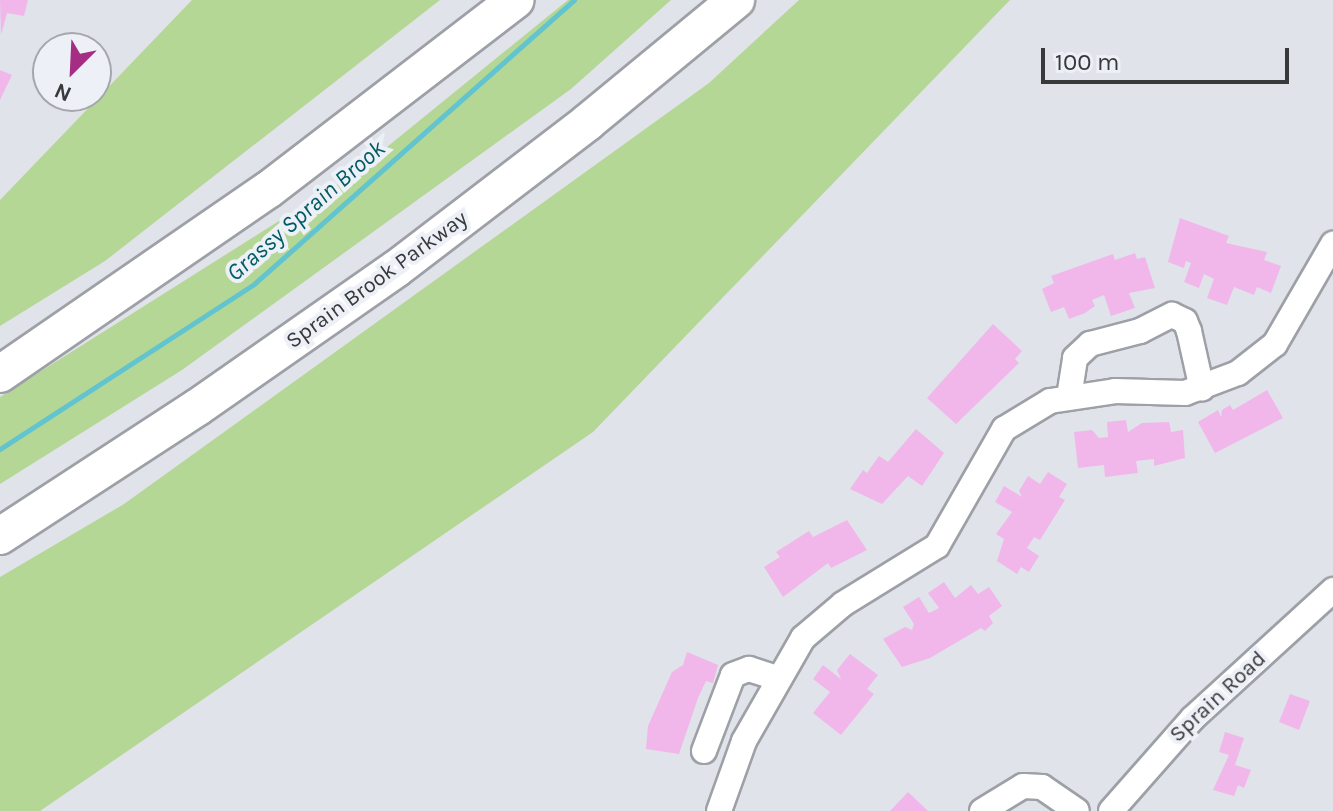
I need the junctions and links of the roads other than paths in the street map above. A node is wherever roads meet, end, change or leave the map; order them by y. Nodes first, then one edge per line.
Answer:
1 (516, 0) edge
2 (736, 0) edge
3 (1333, 244) edge
4 (0, 374) edge
5 (1202, 389) junction
6 (1069, 397) junction
7 (0, 536) edge
8 (1333, 590) edge
9 (777, 678) junction
10 (704, 751) dead end
11 (992, 805) edge
12 (719, 811) edge
13 (1077, 811) edge
14 (1111, 811) edge

1 - 4 highway
2 - 7 highway, Sprain Brook Parkway
3 - 5 street
5 - 6 street
5 - 6 street
6 - 9 street
8 - 14 street, Sprain Road
9 - 10 street
9 - 12 street
11 - 13 street

